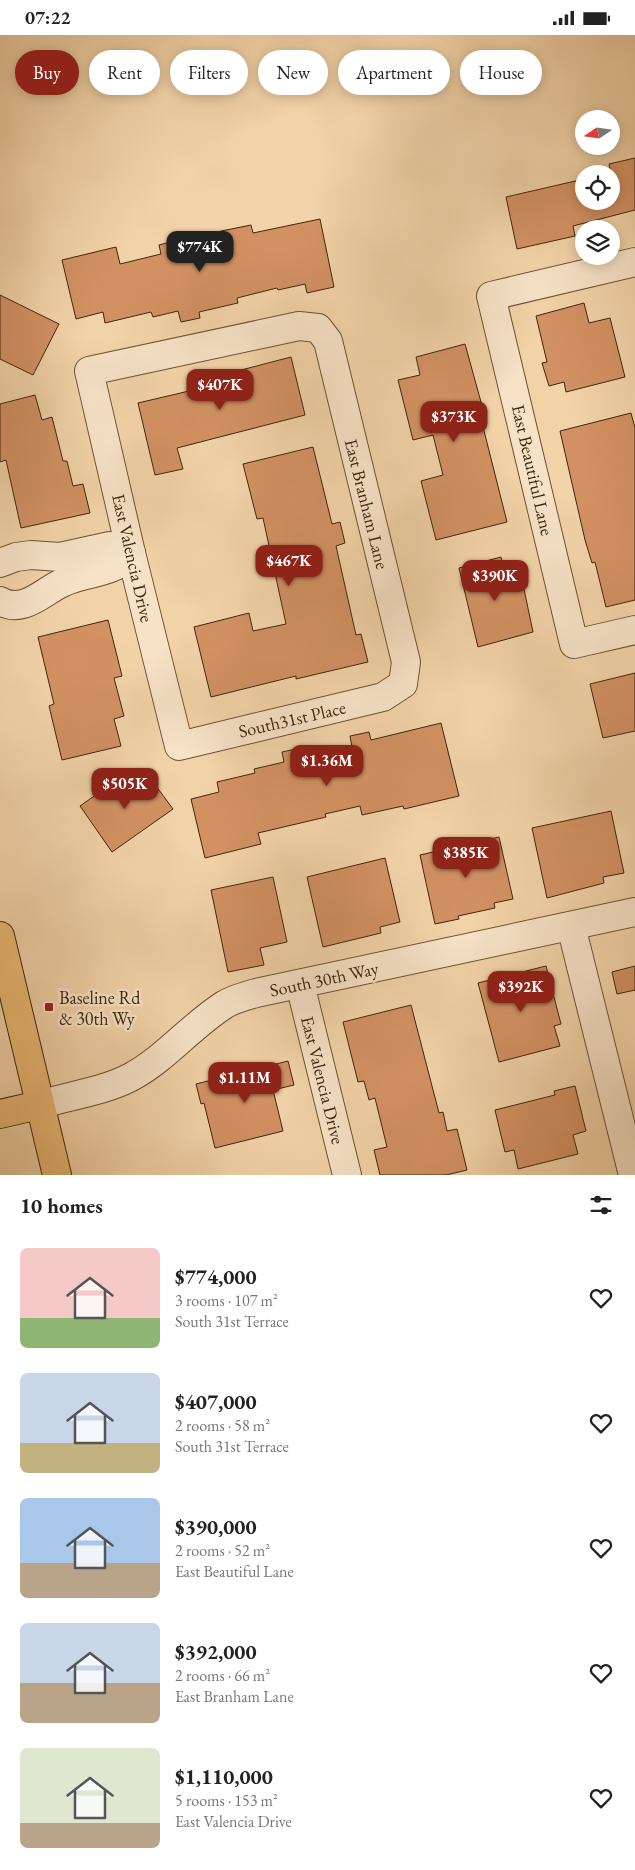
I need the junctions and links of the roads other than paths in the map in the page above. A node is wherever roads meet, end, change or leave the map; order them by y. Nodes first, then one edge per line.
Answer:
1 (635, 262) edge
2 (89, 371) joint
3 (131, 553) junction
4 (0, 563) edge
5 (0, 601) edge
6 (635, 630) edge
7 (403, 684) joint
8 (179, 746) joint
9 (635, 912) edge
10 (571, 926) junction
11 (0, 936) edge
12 (300, 984) junction
13 (39, 1105) junction
14 (0, 1114) edge
15 (57, 1175) edge
16 (346, 1175) edge
17 (633, 1175) edge

1 - 6 street, East Beautiful Lane
2 - 3 street, East Valencia Drive
2 - 7 street, East Branham Lane
3 - 4 street
3 - 5 street
3 - 8 street, East Valencia Drive
7 - 8 street, South31st Place
9 - 10 street, South 30th Way
10 - 12 street, South 30th Way
10 - 17 street
11 - 13 main road
12 - 13 street, South 30th Way
12 - 16 street, East Valencia Drive
13 - 14 main road
13 - 15 main road

